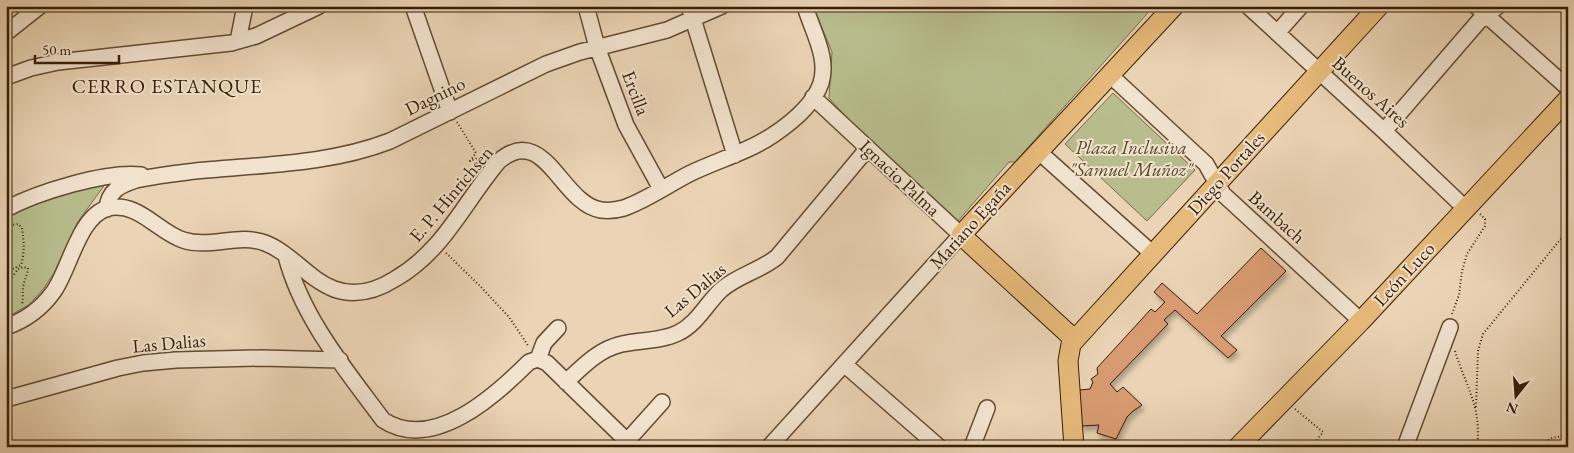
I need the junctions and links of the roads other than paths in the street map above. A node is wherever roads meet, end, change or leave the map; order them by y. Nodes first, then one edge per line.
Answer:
1 (40, 6) edge
2 (245, 6) edge
3 (320, 6) edge
4 (413, 6) edge
5 (586, 6) edge
6 (722, 6) edge
7 (806, 6) edge
8 (1174, 6) edge
9 (1248, 6) edge
10 (1301, 6) edge
11 (1378, 6) edge
12 (1486, 9) edge
13 (691, 13) edge
14 (6, 33) edge
15 (1277, 33) junction
16 (238, 41) junction
17 (597, 47) junction
18 (1318, 72) junction
19 (1110, 75) junction
20 (6, 77) edge
21 (1568, 88) edge
22 (813, 97) junction
23 (1568, 99) edge
24 (450, 112) junction
25 (1384, 131) junction
26 (868, 148) junction
27 (1038, 151) junction
28 (734, 155) junction
29 (153, 177) junction
30 (1217, 183) junction
31 (661, 189) junction
32 (1471, 203) junction
33 (6, 209) edge
34 (107, 209) junction
35 (961, 235) junction
36 (1153, 254) junction
37 (286, 256) junction
38 (1361, 320) junction
39 (13, 324) edge
40 (1450, 327) road end
41 (558, 328) dead end
42 (1075, 340) junction
43 (340, 360) junction
44 (538, 360) junction
45 (844, 364) junction
46 (566, 382) junction
47 (6, 399) edge
48 (662, 402) dead end
49 (987, 408) dead end
50 (630, 444) edge
51 (770, 447) edge
52 (939, 447) edge
53 (972, 447) edge
54 (1074, 447) edge
55 (1238, 447) edge
56 (1405, 447) edge

1 - 14 street
2 - 16 street
3 - 16 street
4 - 24 street
5 - 17 street, Ercilla
6 - 13 street, Dagnino
7 - 22 street
8 - 19 main road, Mariano Egaña
9 - 15 street, Buenos Aires
10 - 15 street
11 - 18 main road, Diego Portales
12 - 21 street
12 - 25 street
13 - 17 street, Dagnino
13 - 28 street
15 - 18 street, Buenos Aires
16 - 20 street
17 - 24 street, Dagnino
17 - 31 street, Ercilla
18 - 25 street, Buenos Aires
18 - 30 main road, Diego Portales
19 - 27 main road, Mariano Egaña
19 - 30 street, Bambach
22 - 26 street, Ignacio Palma
22 - 28 street, E. P. Hinrichsen
23 - 32 main road, León Luco
24 - 29 street, Dagnino
25 - 32 street, Buenos Aires
26 - 35 street, Ignacio Palma
26 - 46 street, Las Dalias
27 - 35 main road, Mariano Egaña
27 - 36 street
28 - 31 street, E. P. Hinrichsen
29 - 33 street, Dagnino
29 - 34 street, Dagnino
30 - 36 main road, Diego Portales
30 - 38 street, Bambach
31 - 37 street, E. P. Hinrichsen
32 - 38 main road, León Luco
34 - 37 street, E. P. Hinrichsen
34 - 39 street
35 - 42 main road, Ignacio Palma
35 - 45 street, Mariano Egaña
36 - 42 main road, Diego Portales
37 - 43 street
38 - 55 main road, León Luco
40 - 56 street
41 - 44 street
42 - 54 main road
43 - 44 street
43 - 47 street, Las Dalias
44 - 46 street
45 - 51 street, Mariano Egaña
45 - 52 street
46 - 50 street
48 - 50 street
49 - 53 street

